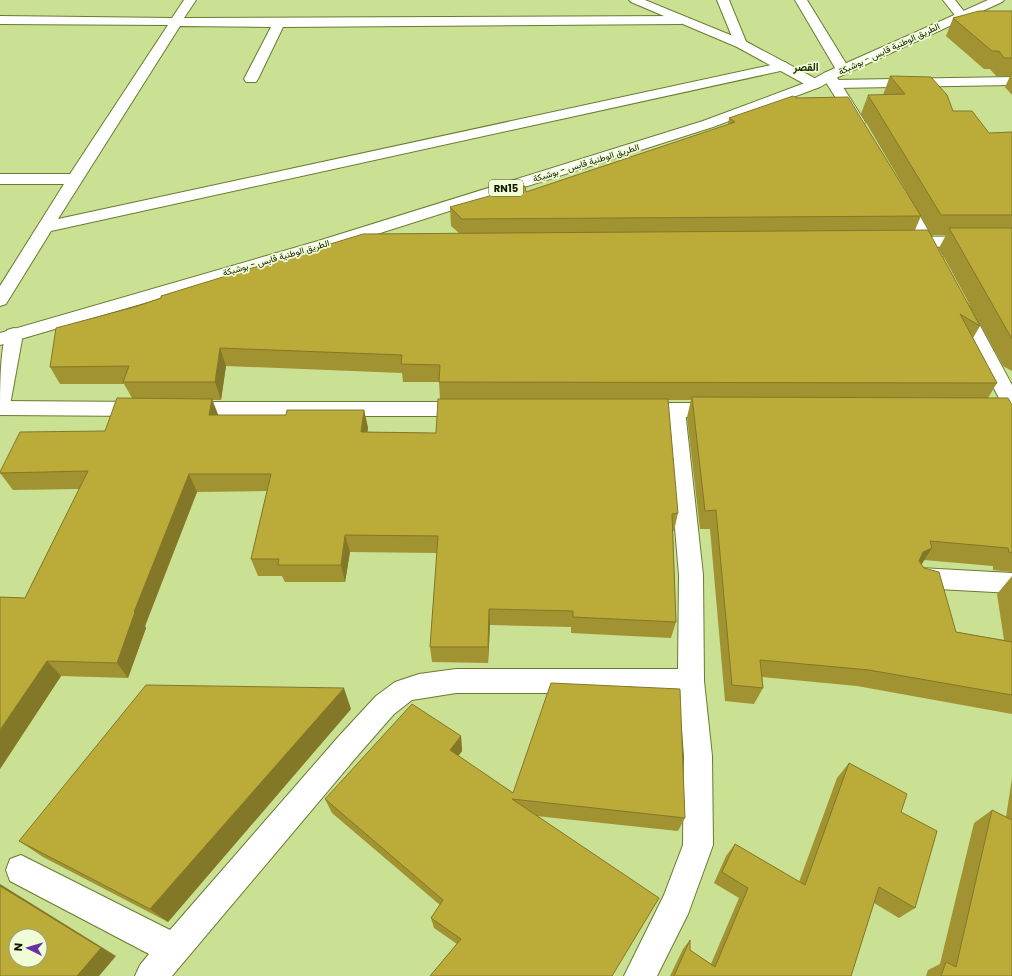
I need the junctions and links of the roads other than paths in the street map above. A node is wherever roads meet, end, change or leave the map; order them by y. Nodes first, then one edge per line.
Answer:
1 (190, 0) edge
2 (635, 0) edge
3 (723, 0) edge
4 (801, 0) edge
5 (948, 0) edge
6 (998, 0) edge
7 (961, 15) junction
8 (0, 20) edge
9 (681, 20) junction
10 (175, 22) junction
11 (279, 22) junction
12 (741, 44) junction
13 (786, 66) junction
14 (836, 76) junction
15 (251, 79) dead end
16 (1012, 81) edge
17 (815, 84) junction
18 (867, 139) edge
19 (0, 179) edge
20 (75, 179) junction
21 (895, 186) edge
22 (45, 227) junction
23 (926, 241) junction
24 (1012, 241) edge
25 (887, 242) edge
26 (379, 244) edge
27 (324, 245) junction
28 (941, 270) edge
29 (952, 291) edge
30 (0, 300) edge
31 (7, 337) edge
32 (0, 405) edge
33 (1007, 407) edge
34 (0, 408) edge
35 (484, 410) edge
36 (619, 410) edge
37 (675, 410) junction
38 (738, 410) edge
39 (920, 578) edge
40 (1012, 583) edge
41 (691, 681) junction
42 (21, 870) edge
43 (175, 950) junction
44 (152, 976) edge
45 (640, 976) edge

1 - 10 street
2 - 9 street
3 - 12 street
4 - 14 street
5 - 7 street
6 - 7 street, الطريق الوطنية قابس - بوشبكة / RN15
7 - 14 street, الطريق الوطنية قابس - بوشبكة / RN15
8 - 10 street
9 - 11 street
9 - 12 street
10 - 11 street
10 - 20 street
11 - 15 street
12 - 13 street
13 - 17 street
13 - 22 street
14 - 16 street
14 - 17 street, الطريق الوطنية قابس - بوشبكة / RN15
14 - 18 street
17 - 27 street, الطريق الوطنية قابس - بوشبكة / RN15
19 - 20 street
20 - 22 street
21 - 23 street
22 - 30 street
23 - 24 street
23 - 25 street
23 - 28 street
26 - 27 street
27 - 31 street, الطريق الوطنية قابس - بوشبكة / RN15
29 - 33 street
31 - 32 street
34 - 35 street
36 - 37 street
37 - 38 street
37 - 41 street
39 - 40 street
41 - 43 street
41 - 45 street
42 - 43 street
43 - 44 street

